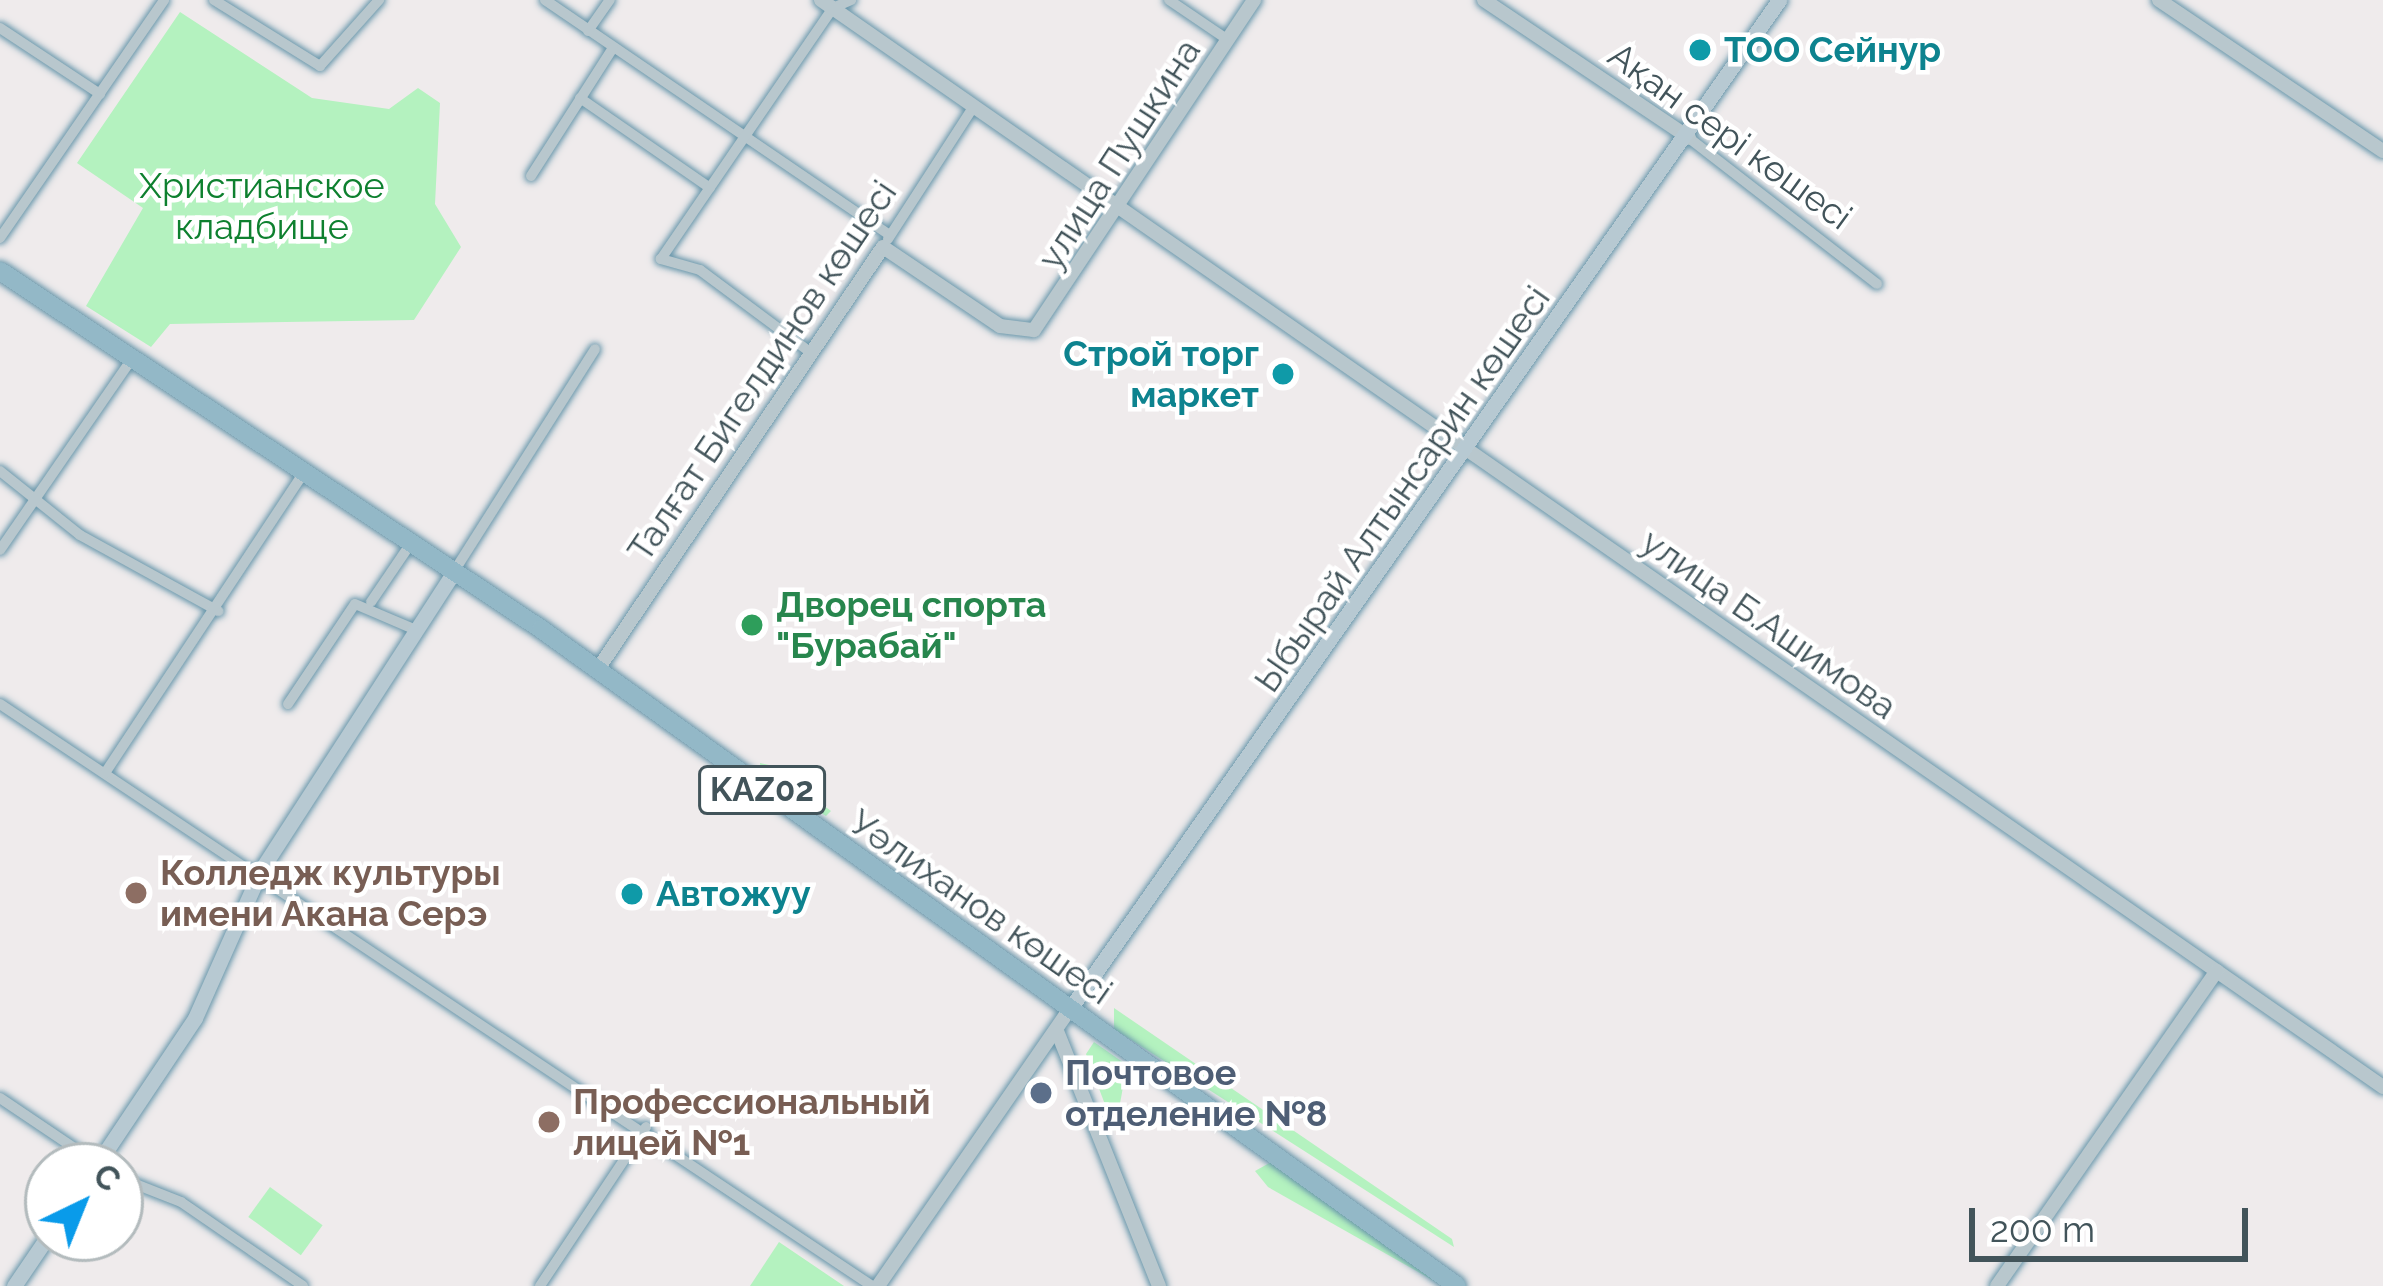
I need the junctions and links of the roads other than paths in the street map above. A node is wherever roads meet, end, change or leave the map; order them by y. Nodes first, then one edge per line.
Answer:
1 (164, 0) edge
2 (214, 0) edge
3 (379, 0) edge
4 (545, 0) edge
5 (610, 0) edge
6 (851, 0) edge
7 (1169, 0) edge
8 (1254, 0) edge
9 (1484, 0) edge
10 (1779, 0) edge
11 (2159, 0) edge
12 (827, 4) edge
13 (0, 28) edge
14 (588, 31) junction
15 (1228, 40) junction
16 (613, 48) junction
17 (100, 94) junction
18 (580, 98) junction
19 (974, 106) junction
20 (1689, 138) junction
21 (744, 139) junction
22 (2383, 151) edge
23 (531, 176) dead end
24 (710, 188) junction
25 (1122, 207) junction
26 (0, 238) edge
27 (887, 241) junction
28 (0, 271) edge
29 (1877, 284) dead end
30 (72, 319) junction
31 (595, 350) dead end
32 (810, 352) junction
33 (131, 359) junction
34 (1466, 449) junction
35 (0, 471) edge
36 (302, 475) junction
37 (38, 495) junction
38 (409, 546) junction
39 (0, 550) edge
40 (453, 573) junction
41 (370, 602) junction
42 (218, 611) junction
43 (416, 630) junction
44 (598, 669) junction
45 (0, 704) edge
46 (288, 704) dead end
47 (105, 773) junction
48 (261, 870) junction
49 (2217, 971) junction
50 (1069, 1010) junction
51 (1058, 1031) junction
52 (2383, 1087) edge
53 (1, 1100) edge
54 (646, 1127) junction
55 (64, 1142) edge
56 (113, 1142) edge
57 (144, 1187) edge
58 (1451, 1278) edge
59 (303, 1286) edge
60 (540, 1286) edge
61 (875, 1286) edge
62 (1159, 1286) edge
63 (1468, 1286) edge
64 (1997, 1286) edge

1 - 17 street
2 - 3 street
4 - 14 street
5 - 14 street
6 - 12 street
7 - 15 street
8 - 15 street, улица Пушкина
9 - 20 street, Ақан сері көшесі
10 - 20 main road, Ыбырай Алтынсарин көшесі
11 - 22 street
12 - 19 street, улица Б.Ашимова
12 - 21 street
13 - 17 street
14 - 16 street
15 - 25 street, улица Пушкина
16 - 18 street
16 - 21 street
17 - 26 street
18 - 23 street
18 - 24 street
19 - 25 street, улица Б.Ашимова
19 - 27 street, Талғат Бигелдинов көшесі
20 - 29 street, Ақан сері көшесі
20 - 34 main road, Ыбырай Алтынсарин көшесі
21 - 24 street
21 - 27 street
24 - 32 street
25 - 27 street, улица Пушкина
25 - 34 street, улица Б.Ашимова
27 - 32 street, Талғат Бигелдинов көшесі
28 - 30 highway, KАZ02
30 - 33 highway, KАZ02
30 - 40 highway, KАZ02
31 - 40 street
32 - 44 street, Талғат Бигелдинов көшесі
33 - 36 highway, KАZ02
33 - 37 street
34 - 49 street, улица Б.Ашимова
34 - 50 main road, Ыбырай Алтынсарин көшесі
35 - 37 street
36 - 38 highway, Уәлиханов көшесі / KАZ02
36 - 42 street
37 - 39 street
37 - 42 street
38 - 40 highway, Уәлиханов көшесі / KАZ02
38 - 41 street
40 - 43 main road
40 - 44 highway, Уәлиханов көшесі / KАZ02
41 - 43 street
41 - 46 street
42 - 47 street
43 - 48 main road
44 - 50 highway, Уәлиханов көшесі / KАZ02
45 - 47 street
47 - 48 street
48 - 54 street
48 - 56 main road
49 - 52 street, улица Б.Ашимова
49 - 64 street
50 - 51 street
50 - 58 highway, Уәлиханов көшесі / KАZ02
51 - 61 street
51 - 62 street
53 - 55 street
54 - 60 street
54 - 61 street
57 - 59 street
58 - 63 street, Уәлиханов көшесі

